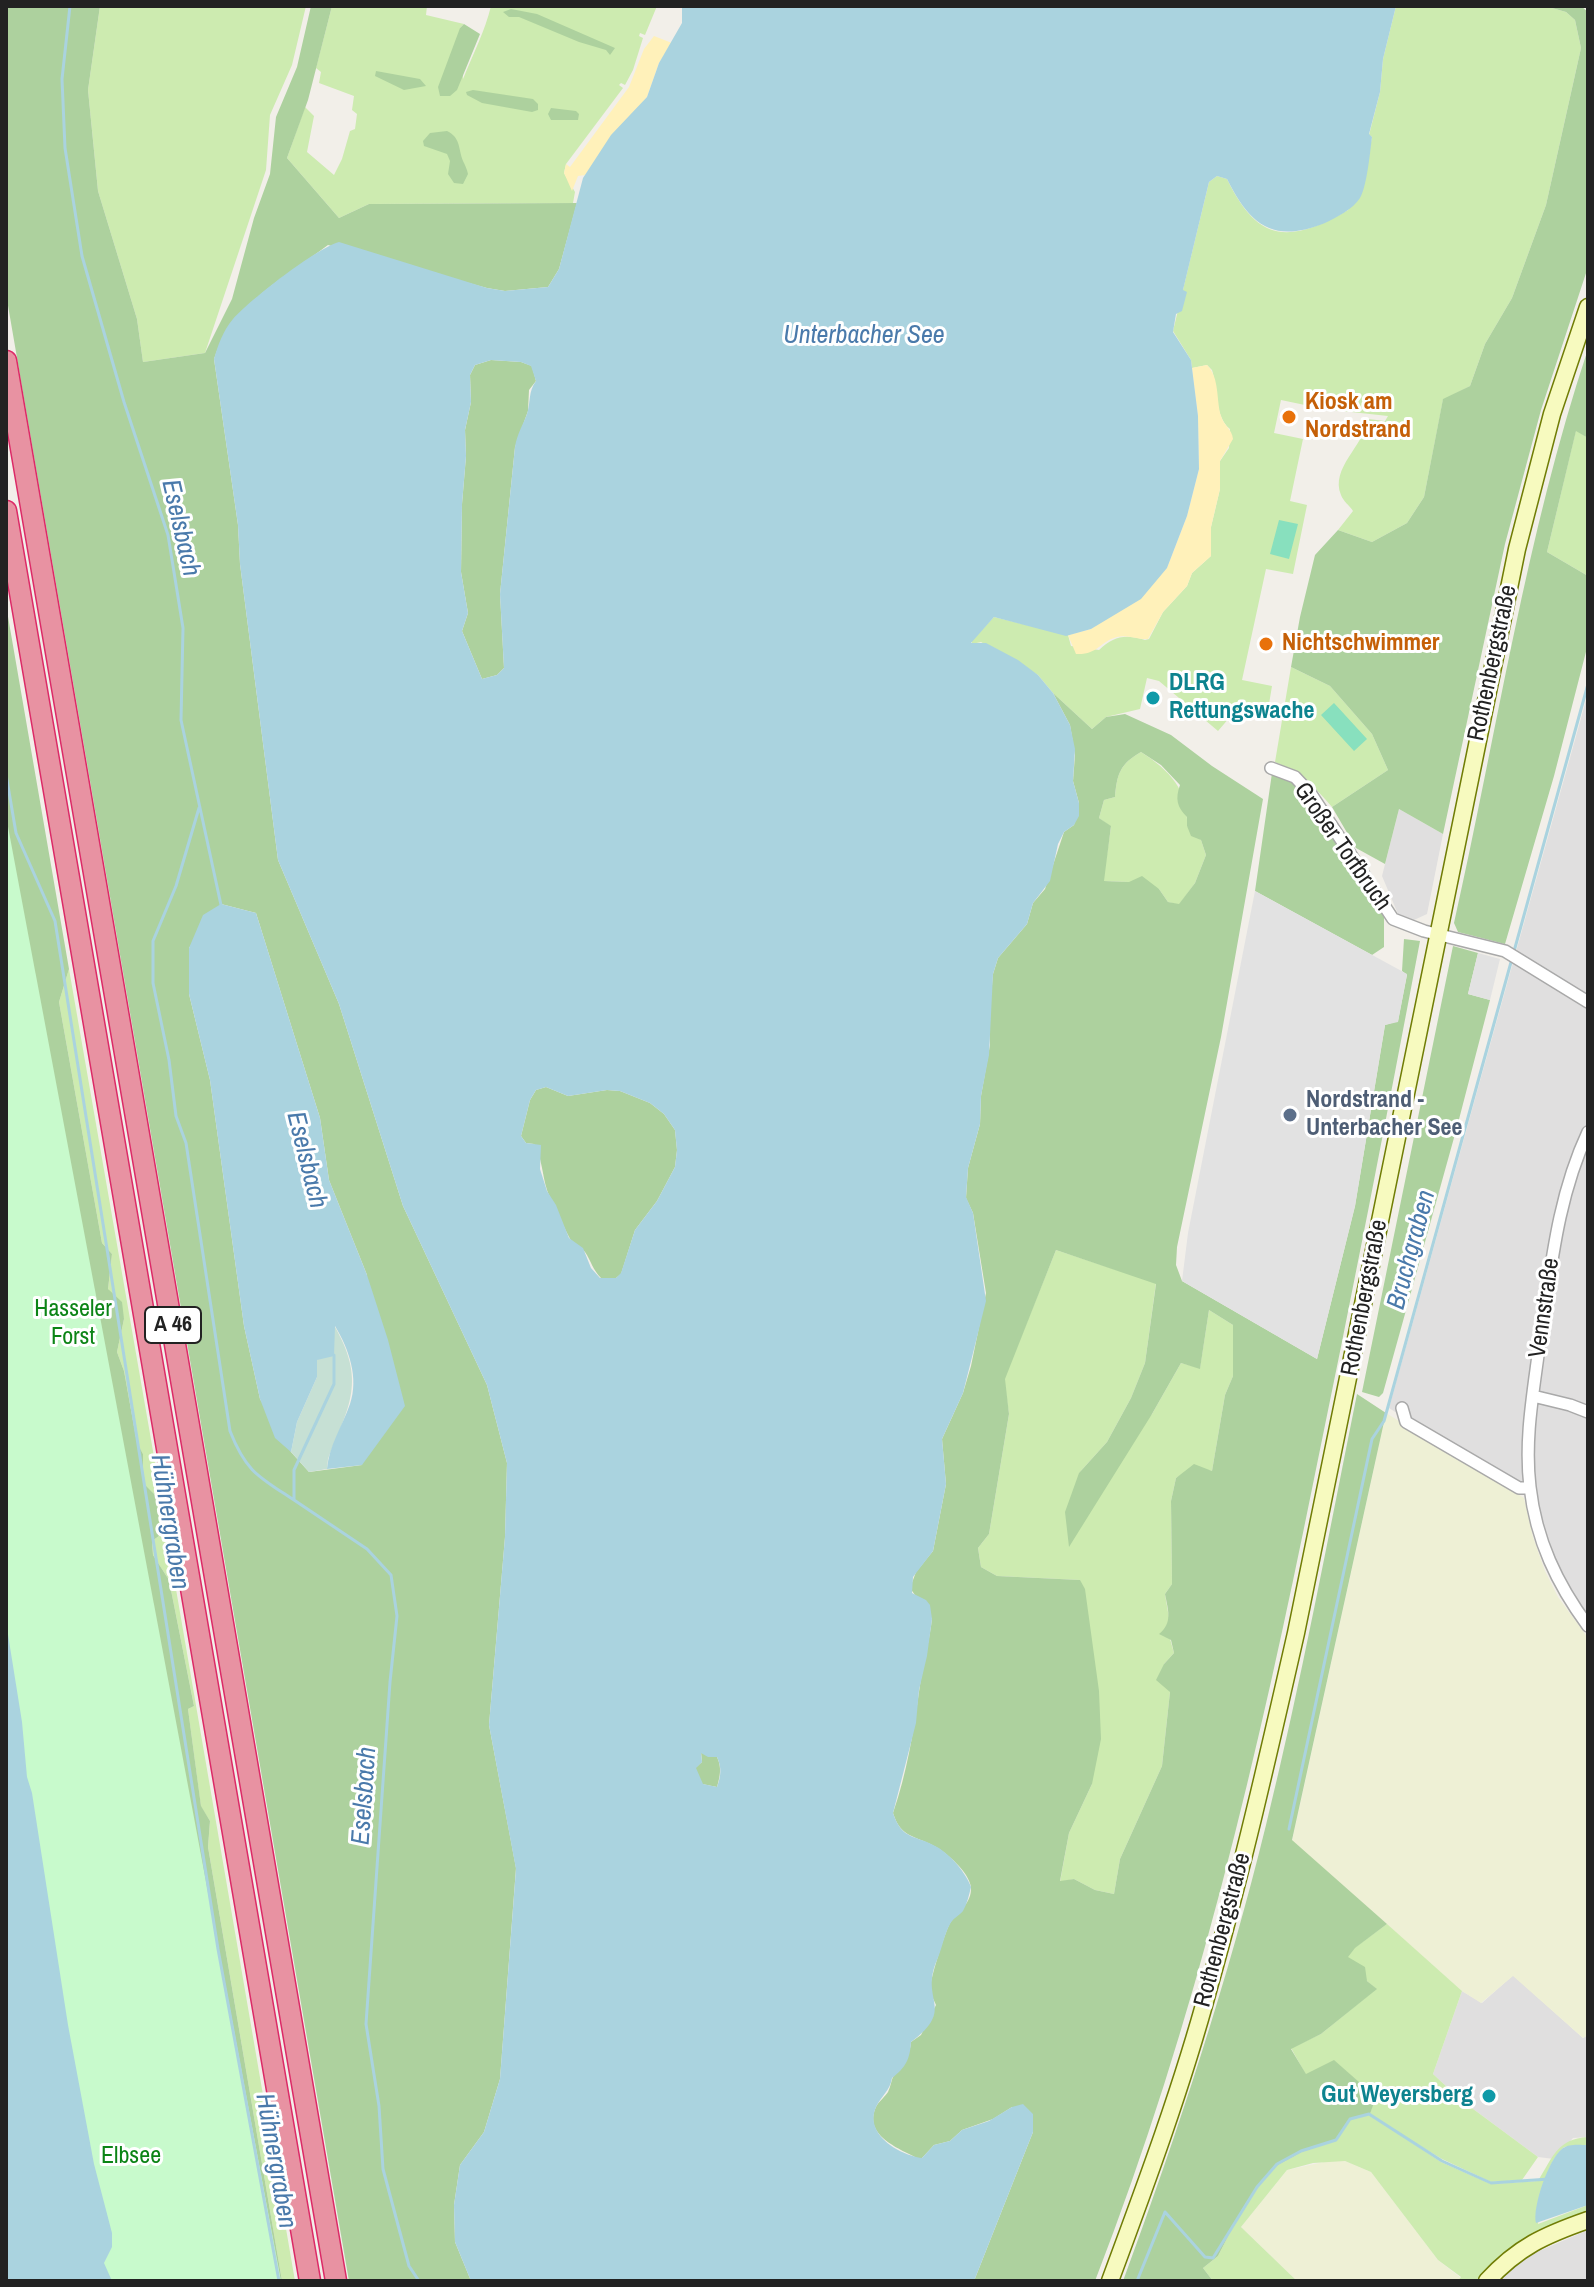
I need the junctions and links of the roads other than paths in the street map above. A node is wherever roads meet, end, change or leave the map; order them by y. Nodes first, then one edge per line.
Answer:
1 (1588, 307) edge
2 (6, 361) edge
3 (6, 511) edge
4 (1271, 768) dead end
5 (1438, 934) junction
6 (1588, 1002) edge
7 (1588, 1132) edge
8 (1533, 1396) junction
9 (1402, 1408) dead end
10 (1588, 1412) edge
11 (1530, 1488) junction
12 (1588, 1626) edge
13 (1588, 2220) edge
14 (310, 2281) edge
15 (336, 2281) edge
16 (1110, 2281) edge
17 (1487, 2281) edge

1 - 5 main road, Rothenbergstraße
2 - 15 highway, A 46
3 - 14 highway, A 46
4 - 5 street, Großer Torfbruch
5 - 6 street, Großer Torfbruch
5 - 16 main road, Rothenbergstraße
7 - 8 street, Vennstraße
8 - 10 street
8 - 11 street, Vennstraße
9 - 11 street
11 - 12 street, Vennstraße
13 - 17 main road

